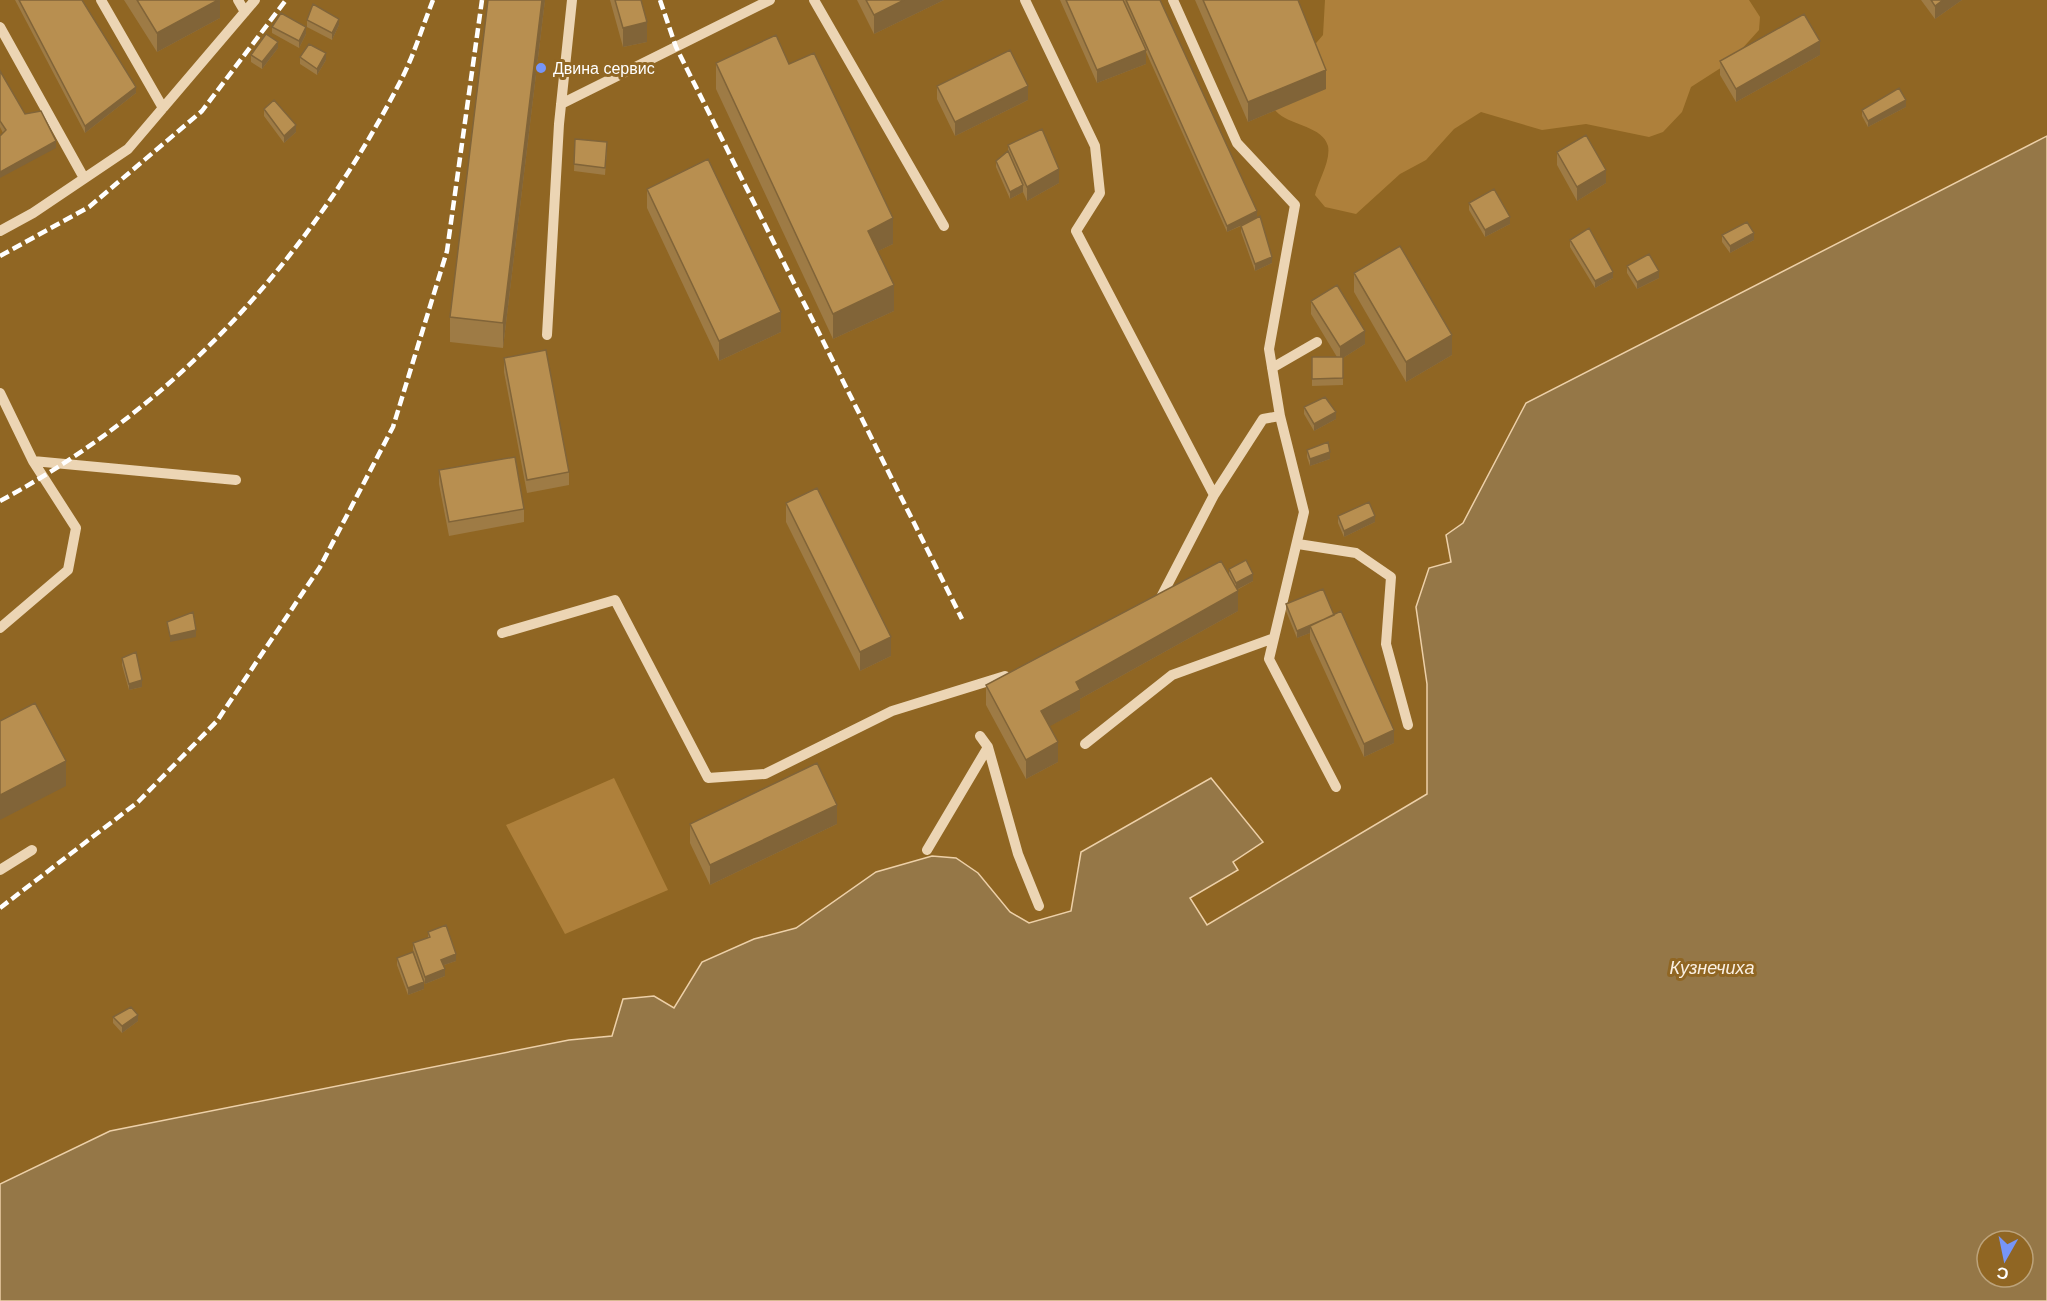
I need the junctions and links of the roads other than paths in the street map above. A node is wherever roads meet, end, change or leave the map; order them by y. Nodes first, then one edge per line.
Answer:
1 (100, 0) edge
2 (238, 0) edge
3 (255, 0) edge
4 (572, 0) edge
5 (770, 0) edge
6 (814, 0) edge
7 (1024, 0) edge
8 (1173, 0) edge
9 (245, 12) junction
10 (0, 27) edge
11 (561, 104) junction
12 (163, 108) junction
13 (84, 178) junction
14 (944, 226) dead end
15 (0, 231) edge
16 (547, 335) dead end
17 (1317, 342) dead end
18 (1272, 368) junction
19 (0, 393) edge
20 (1280, 416) junction
21 (33, 461) junction
22 (236, 480) dead end
23 (1214, 495) junction
24 (1298, 544) junction
25 (1148, 608) edge
26 (0, 628) edge
27 (501, 633) dead end
28 (1274, 638) junction
29 (1011, 674) edge
30 (1408, 725) dead end
31 (980, 736) dead end
32 (1085, 744) dead end
33 (988, 747) junction
34 (1336, 787) dead end
35 (32, 850) dead end
36 (927, 850) dead end
37 (0, 870) edge
38 (1039, 906) dead end

1 - 12 street
2 - 9 street
3 - 9 street
4 - 11 street
5 - 11 street
6 - 14 street
7 - 23 street
8 - 18 street
9 - 12 street
10 - 13 street
11 - 16 street
12 - 13 street
13 - 15 street
17 - 18 street
18 - 20 street
19 - 21 street
20 - 23 street
20 - 24 street
21 - 22 street
21 - 26 street
23 - 25 street
24 - 28 street
24 - 30 street
27 - 29 street
28 - 32 street
28 - 34 street
31 - 33 street
33 - 36 street
33 - 38 street
35 - 37 street

